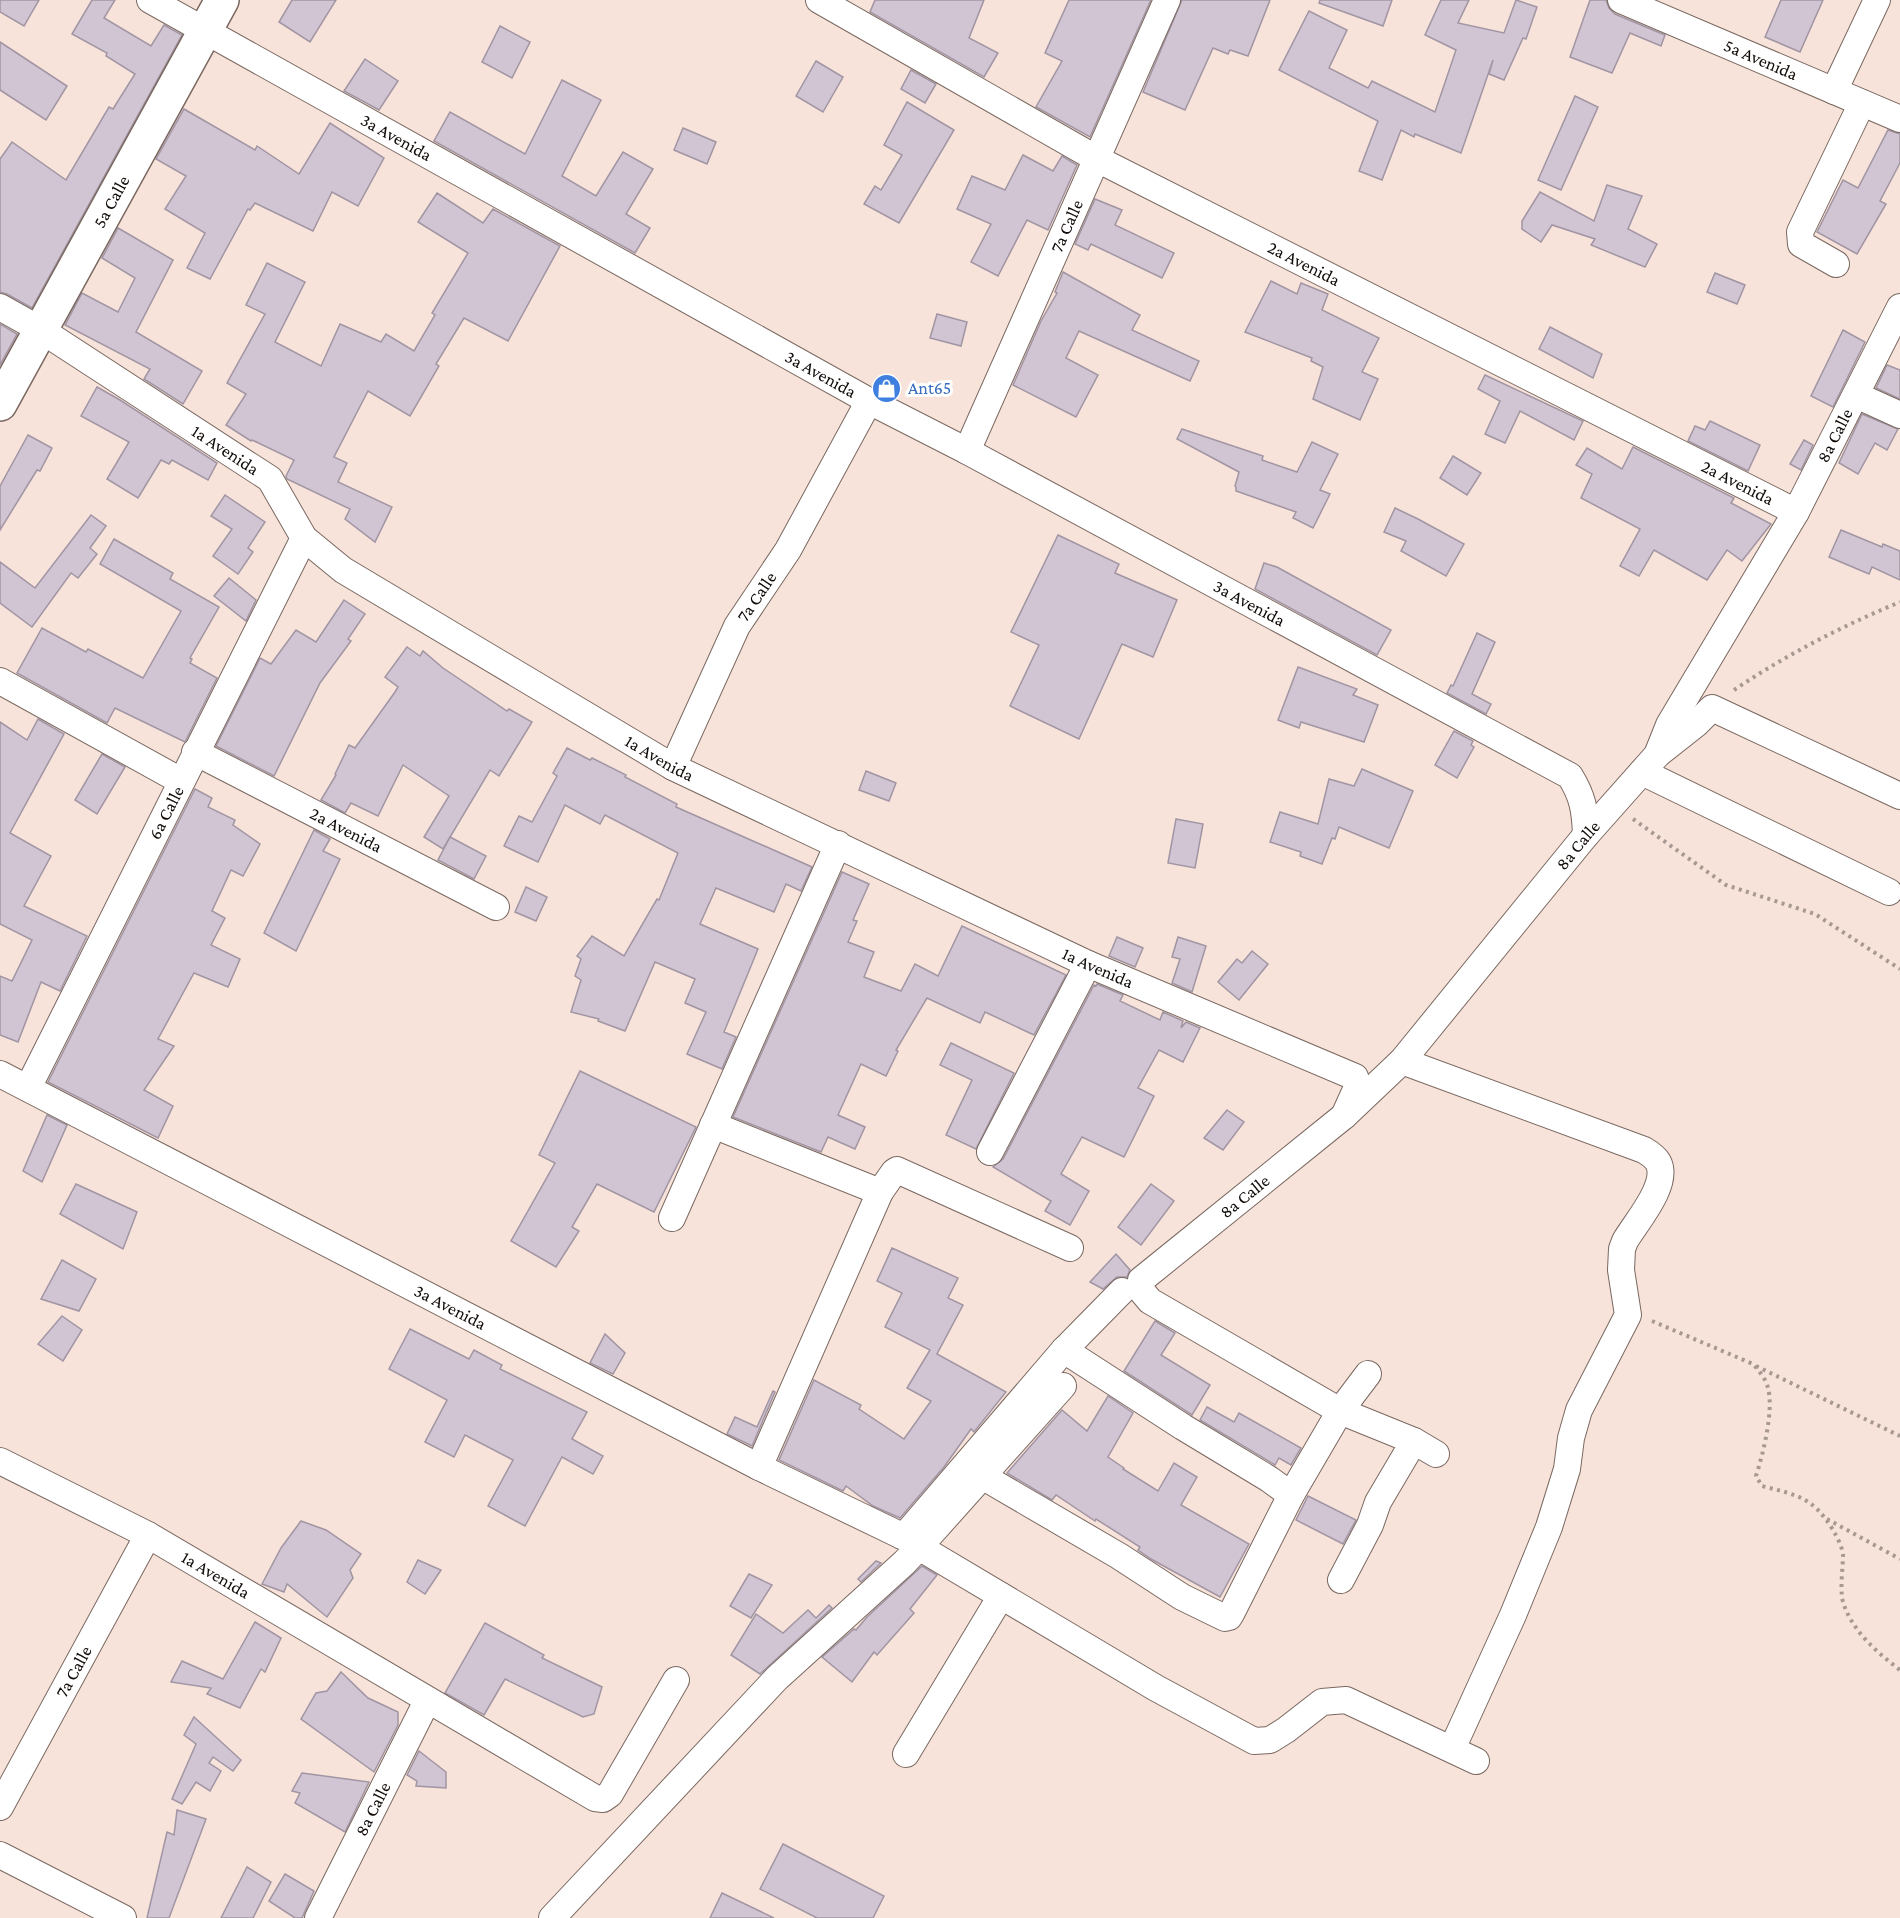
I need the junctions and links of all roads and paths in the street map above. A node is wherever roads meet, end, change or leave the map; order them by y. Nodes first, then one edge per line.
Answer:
1 (150, 0) edge
2 (222, 0) edge
3 (819, 0) edge
4 (1167, 0) edge
5 (1621, 0) edge
6 (1877, 0) edge
7 (205, 32) junction
8 (1834, 91) junction
9 (1862, 103) junction
10 (1900, 119) edge
11 (1097, 159) junction
12 (1836, 264) dead end
13 (0, 307) edge
14 (1900, 308) edge
15 (40, 330) junction
16 (1856, 395) junction
17 (869, 400) junction
18 (0, 404) edge
19 (1900, 415) edge
20 (967, 451) junction
21 (1796, 512) junction
22 (304, 538) junction
23 (1900, 602) edge
24 (0, 681) edge
25 (1712, 708) junction
26 (195, 753) junction
27 (1650, 763) junction
28 (673, 767) junction
29 (181, 781) junction
30 (1900, 796) edge
31 (1613, 805) junction
32 (1586, 835) junction
33 (838, 844) junction
34 (1889, 892) dead end
35 (496, 907) dead end
36 (1088, 964) junction
37 (1900, 969) edge
38 (1402, 1061) junction
39 (2, 1079) edge
40 (28, 1088) junction
41 (1344, 1116) junction
42 (713, 1125) junction
43 (990, 1152) dead end
44 (880, 1192) junction
45 (672, 1218) dead end
46 (1070, 1248) dead end
47 (1131, 1290) junction
48 (1628, 1315) junction
49 (1064, 1350) junction
50 (1753, 1364) junction
51 (1368, 1374) dead end
52 (1063, 1386) dead end
53 (1340, 1411) junction
54 (1900, 1436) edge
55 (1414, 1441) junction
56 (1436, 1454) dead end
57 (0, 1461) edge
58 (759, 1467) junction
59 (982, 1476) junction
60 (1291, 1495) junction
61 (1826, 1519) junction
62 (148, 1535) junction
63 (908, 1549) junction
64 (1900, 1559) edge
65 (1341, 1580) dead end
66 (1001, 1596) junction
67 (1900, 1670) edge
68 (676, 1680) dead end
69 (427, 1701) junction
70 (1452, 1749) junction
71 (906, 1754) dead end
72 (1476, 1761) dead end
73 (0, 1807) edge
74 (0, 1855) edge
75 (123, 1918) edge
76 (318, 1918) edge
77 (552, 1918) edge

1 - 7 street, 3a Avenida
2 - 7 street, 5a Calle
3 - 11 street, 2a Avenida
4 - 11 street, 7a Calle
5 - 8 street, 5a Avenida
6 - 8 street
7 - 15 street, 5a Calle
7 - 17 street, 3a Avenida
8 - 9 street, 5a Avenida
9 - 10 street, 5a Avenida
9 - 12 street
11 - 20 street, 7a Calle
11 - 21 street, 2a Avenida
13 - 15 street, 1a Avenida
14 - 16 street, 8a Calle
15 - 18 street, 5a Calle
15 - 22 street, 1a Avenida
16 - 19 street
16 - 21 street, 8a Calle
17 - 20 street, 3a Avenida
17 - 28 street, 7a Calle
20 - 32 street, 3a Avenida
21 - 27 street, 8a Calle
22 - 26 street, 6a Calle
22 - 28 street, 1a Avenida
23 - 25 path
24 - 29 street
25 - 27 street
25 - 30 street
26 - 29 street, 6a Calle
26 - 35 street, 2a Avenida
27 - 31 street, 8a Calle
27 - 34 street
28 - 33 street, 1a Avenida
29 - 40 street, 6a Calle
31 - 32 street, 8a Calle
31 - 37 path
32 - 38 street, 8a Calle
33 - 36 street, 1a Avenida
33 - 42 street
36 - 41 street, 1a Avenida
36 - 43 street
38 - 41 street, 8a Calle
38 - 48 street
39 - 40 street, 3a Avenida
40 - 58 street, 3a Avenida
41 - 47 street, 8a Calle
42 - 44 street
42 - 45 street
44 - 46 street
44 - 58 street
47 - 49 street, 8a Calle
47 - 53 street
48 - 50 path
48 - 70 street
49 - 60 street
49 - 63 street, 8a Calle
50 - 54 path
50 - 61 path
51 - 53 street
52 - 59 street
53 - 55 street
53 - 60 street
55 - 56 street
55 - 65 street
57 - 62 street, 1a Avenida
58 - 63 street, 3a Avenida
59 - 60 street
59 - 63 street
61 - 64 path
61 - 67 path
62 - 69 street, 1a Avenida
62 - 73 street, 7a Calle
63 - 66 street, 3a Avenida
63 - 77 street
66 - 70 street, 3a Avenida
66 - 71 street
68 - 69 street, 1a Avenida
69 - 76 street, 8a Calle
70 - 72 street, 3a Avenida
74 - 75 street

